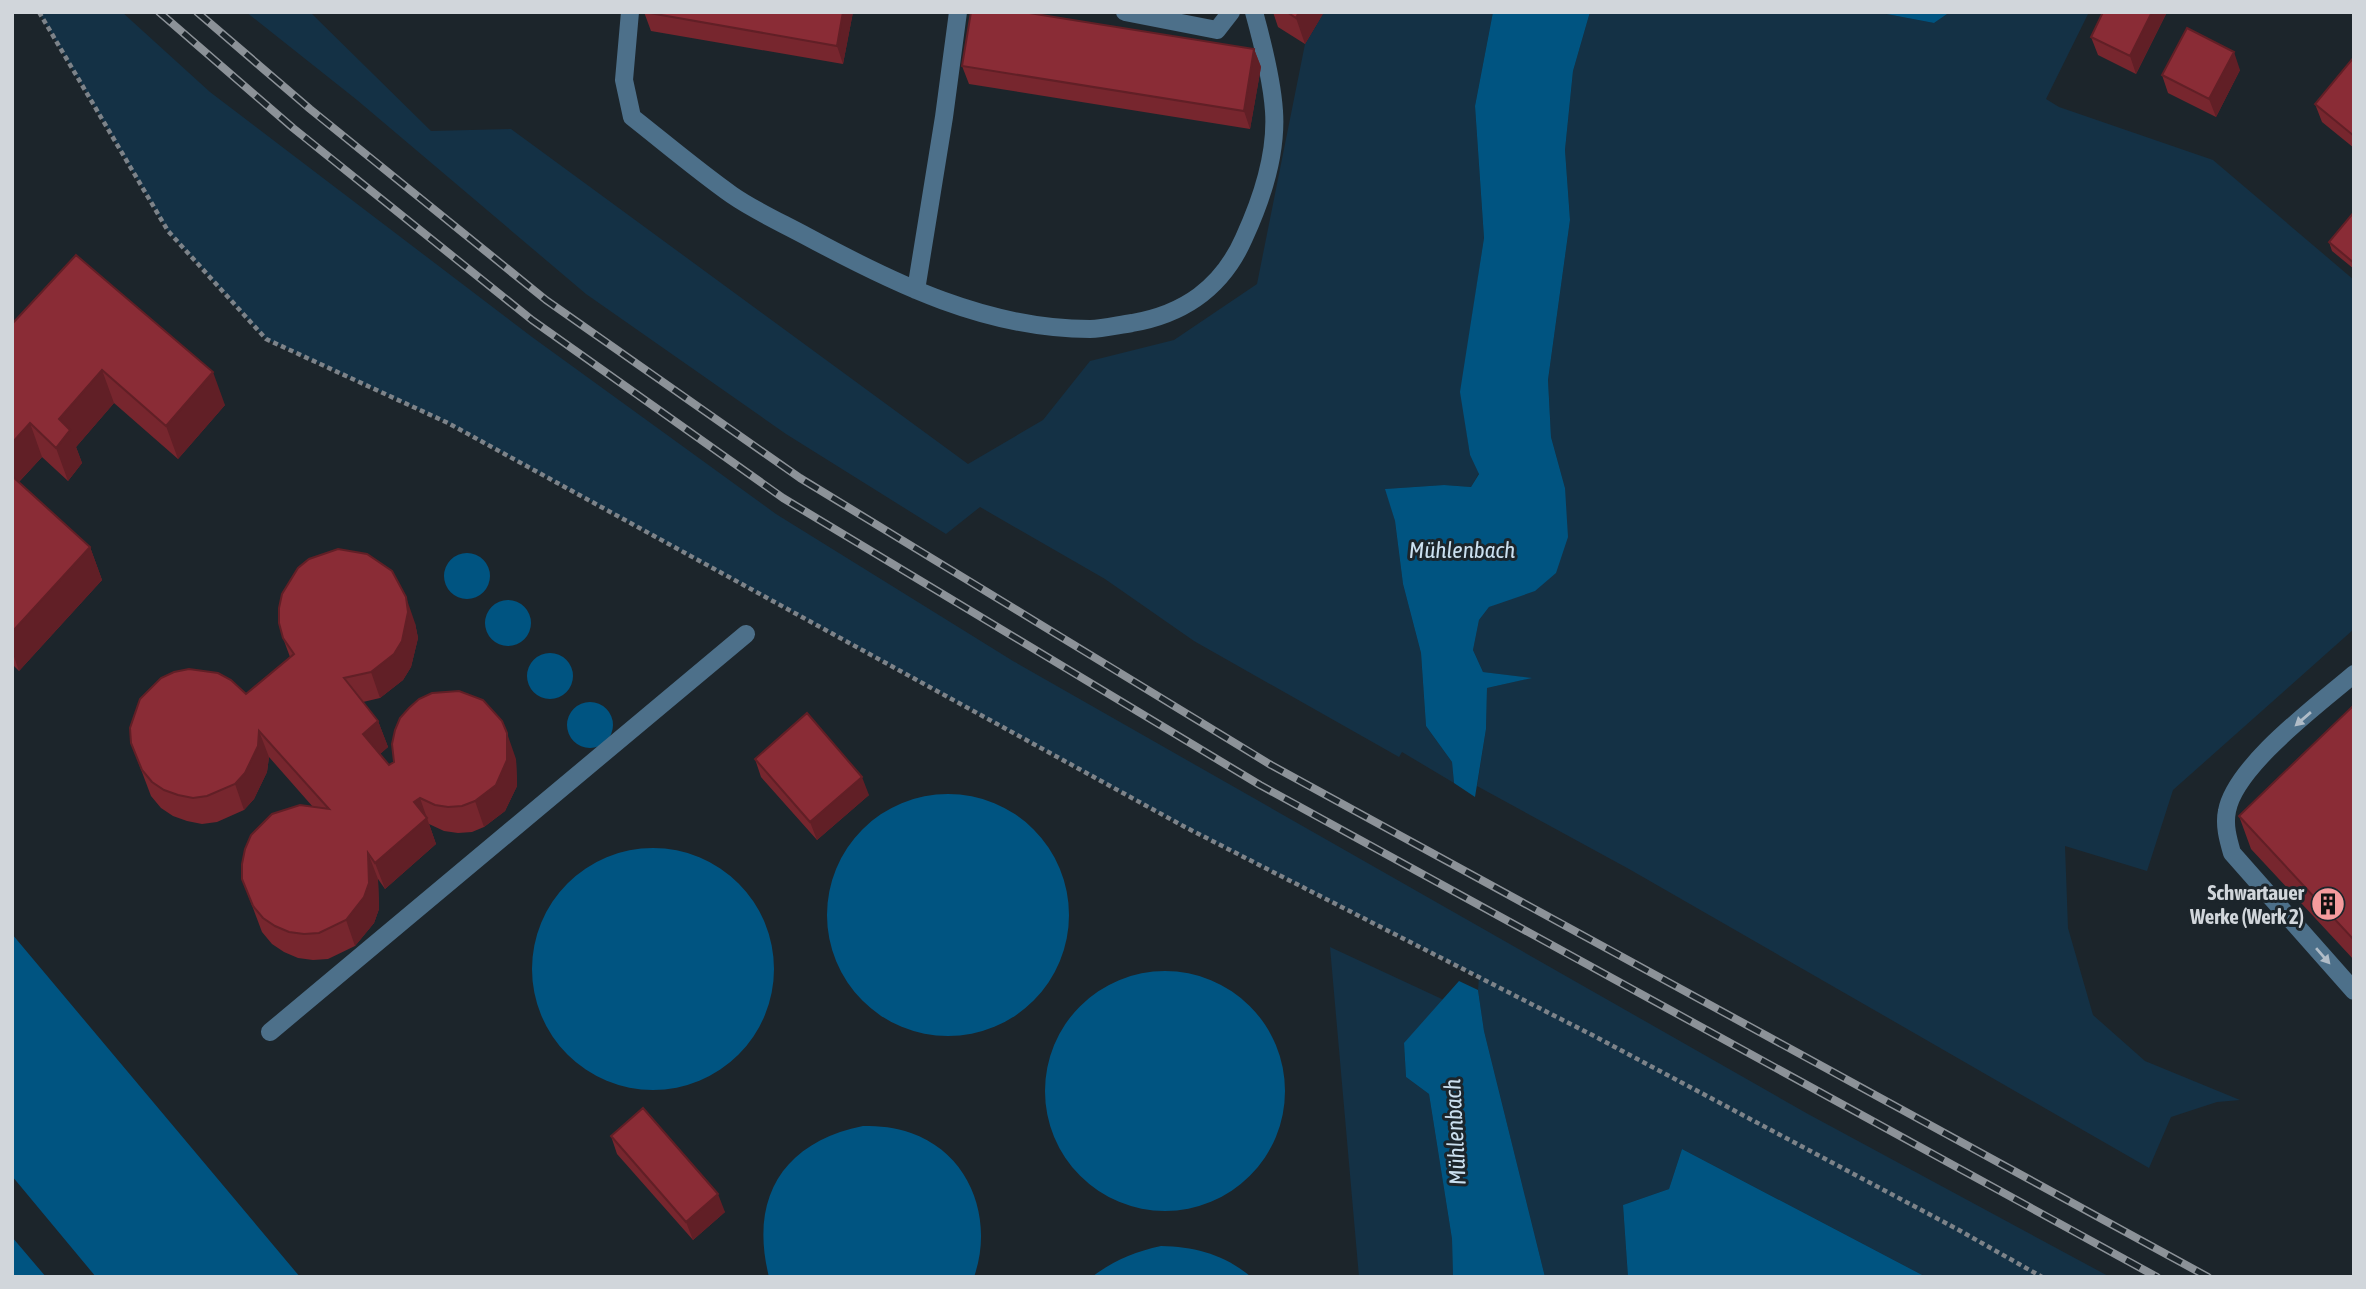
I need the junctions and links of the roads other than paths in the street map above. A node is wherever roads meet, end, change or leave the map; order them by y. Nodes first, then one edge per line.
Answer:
1 (630, 12) edge
2 (958, 12) edge
3 (1125, 12) edge
4 (1231, 12) edge
5 (1254, 12) edge
6 (916, 290) junction
7 (746, 634) dead end
8 (2354, 674) edge
9 (2354, 991) edge
10 (270, 1032) dead end

1 - 6 lane
2 - 6 lane
3 - 4 lane
5 - 6 lane
7 - 10 lane
8 -> 9 lane

